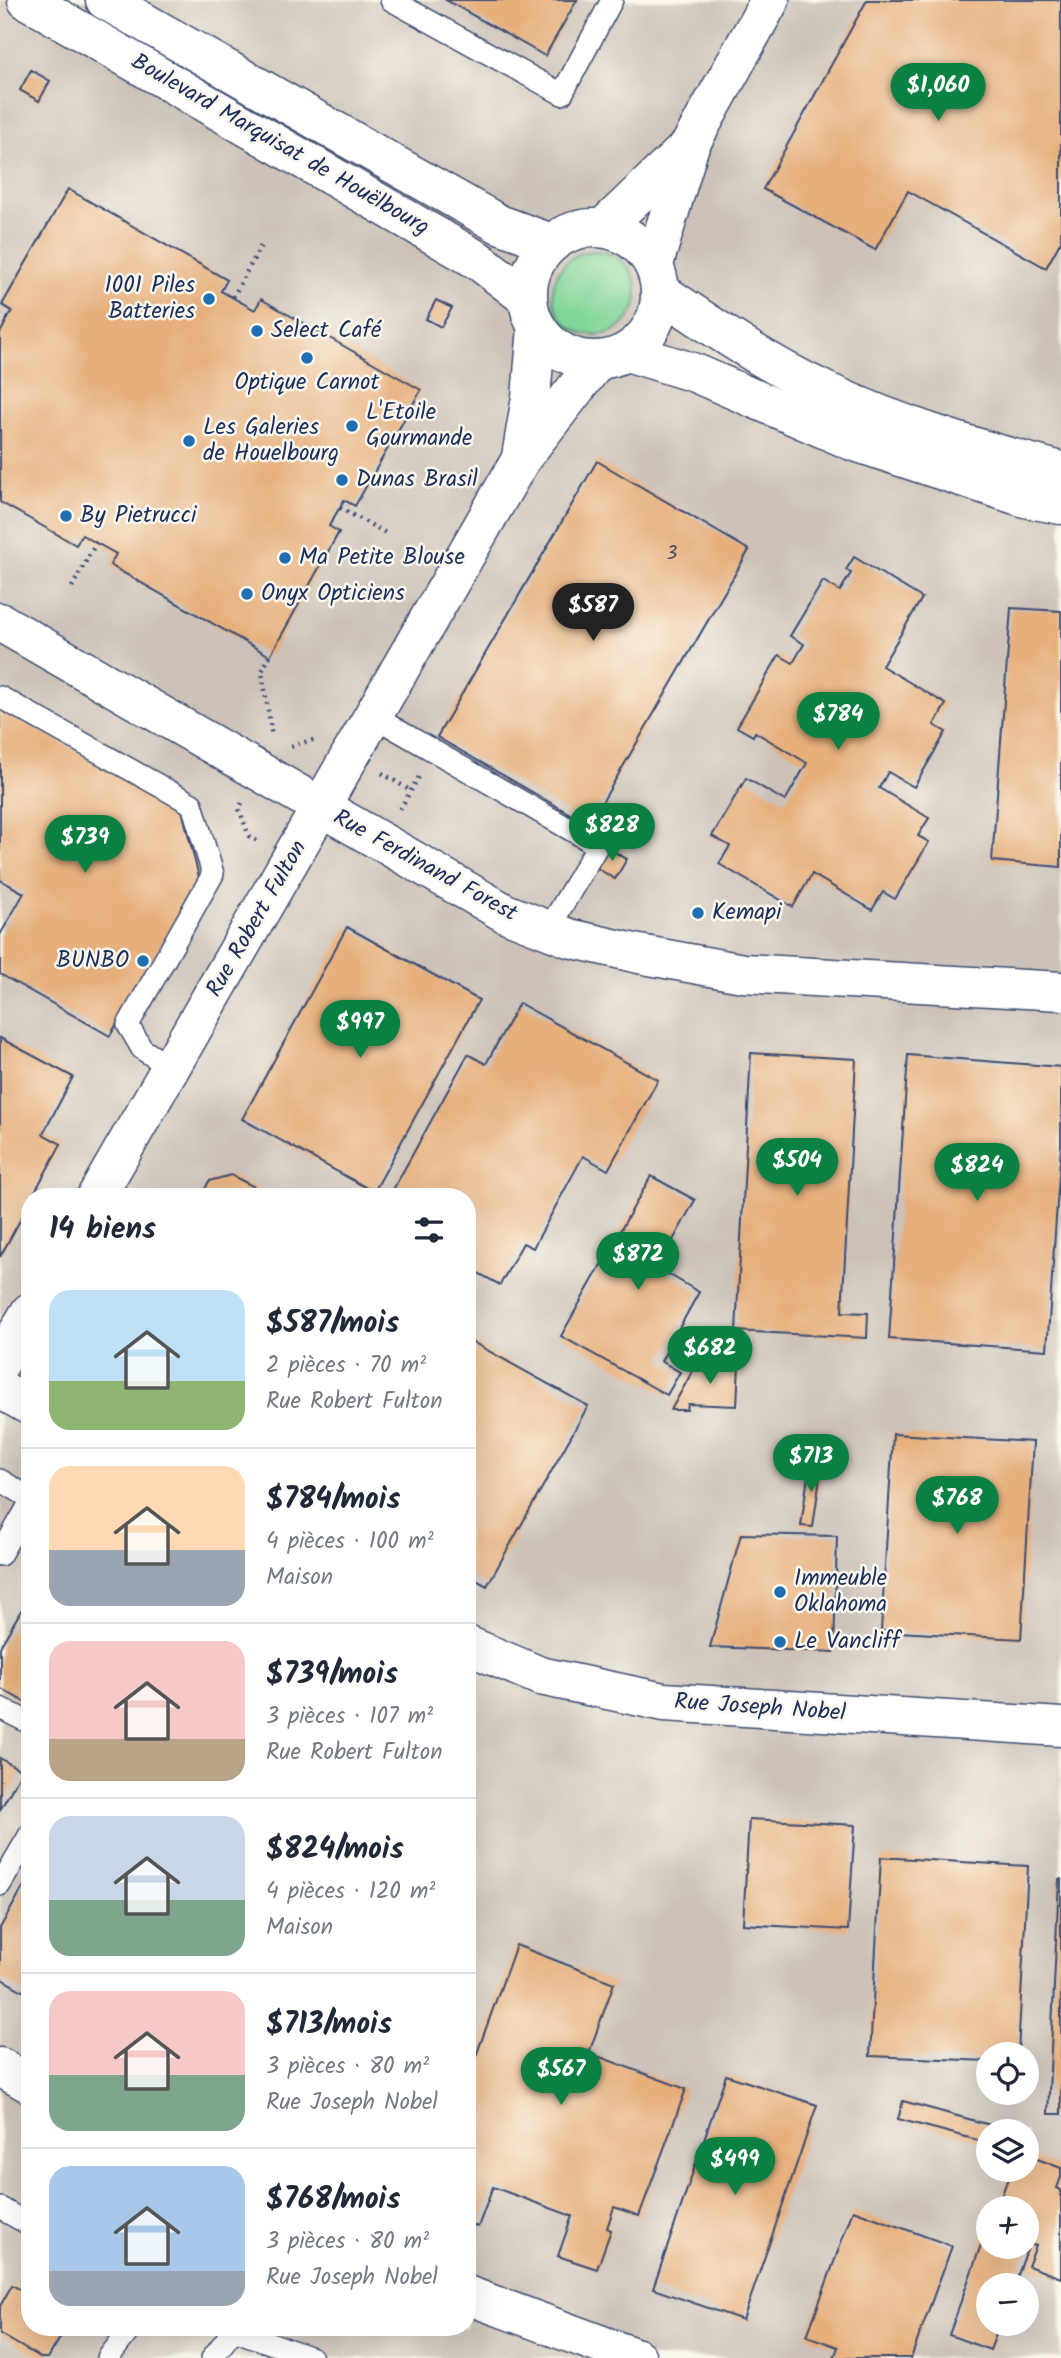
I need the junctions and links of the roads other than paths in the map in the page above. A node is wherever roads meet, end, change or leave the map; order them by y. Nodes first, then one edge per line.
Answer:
1 (27, 0) edge
2 (105, 0) edge
3 (391, 0) edge
4 (612, 0) edge
5 (770, 0) edge
6 (690, 145) junction
7 (603, 228) junction
8 (551, 243) junction
9 (658, 278) junction
10 (532, 313) junction
11 (613, 356) junction
12 (521, 459) junction
13 (1061, 471) edge
14 (1061, 505) edge
15 (0, 622) edge
16 (0, 696) edge
17 (373, 716) junction
18 (321, 808) junction
19 (548, 930) junction
20 (1061, 991) edge
21 (172, 1068) junction
22 (101, 1188) edge
23 (21, 1327) edge
24 (0, 1363) edge
25 (0, 1388) edge
26 (21, 1401) edge
27 (0, 1480) edge
28 (21, 1493) edge
29 (21, 1519) edge
30 (0, 1555) edge
31 (476, 1649) edge
32 (0, 1708) edge
33 (21, 1718) edge
34 (1061, 1727) edge
35 (21, 1849) edge
36 (0, 1885) edge
37 (0, 2067) edge
38 (21, 2079) edge
39 (0, 2208) edge
40 (21, 2220) edge
41 (476, 2298) edge
42 (125, 2336) edge
43 (227, 2336) edge
44 (253, 2336) edge
45 (108, 2358) edge
46 (212, 2358) edge
47 (312, 2358) edge
48 (636, 2358) edge

1 - 10 street, Boulevard Marquisat de Houëlbourg
2 - 8 street, Boulevard Marquisat de Houëlbourg
3 - 4 lane
5 - 6 street
6 - 7 street
6 - 9 street
7 - 8 street
7 - 9 street
8 - 10 street
9 - 11 street
9 - 13 street
10 - 11 street
10 - 12 street, Rue Robert Fulton
11 - 12 street, Rue Robert Fulton
11 - 14 street
12 - 17 street, Rue Robert Fulton
15 - 18 street, Rue Ferdinand Forest
16 - 21 lane
17 - 18 street, Rue Robert Fulton
17 - 19 lane
18 - 19 street, Rue Ferdinand Forest
18 - 21 street, Rue Robert Fulton
19 - 20 street, Rue Ferdinand Forest
21 - 22 street, Rue Robert Fulton
23 - 24 street
25 - 26 street
27 - 28 lane
29 - 30 lane
31 - 34 street, Rue Joseph Nobel
32 - 33 lane
35 - 36 lane
37 - 38 street
39 - 40 lane
41 - 48 street
42 - 45 lane
43 - 46 lane
44 - 47 lane

